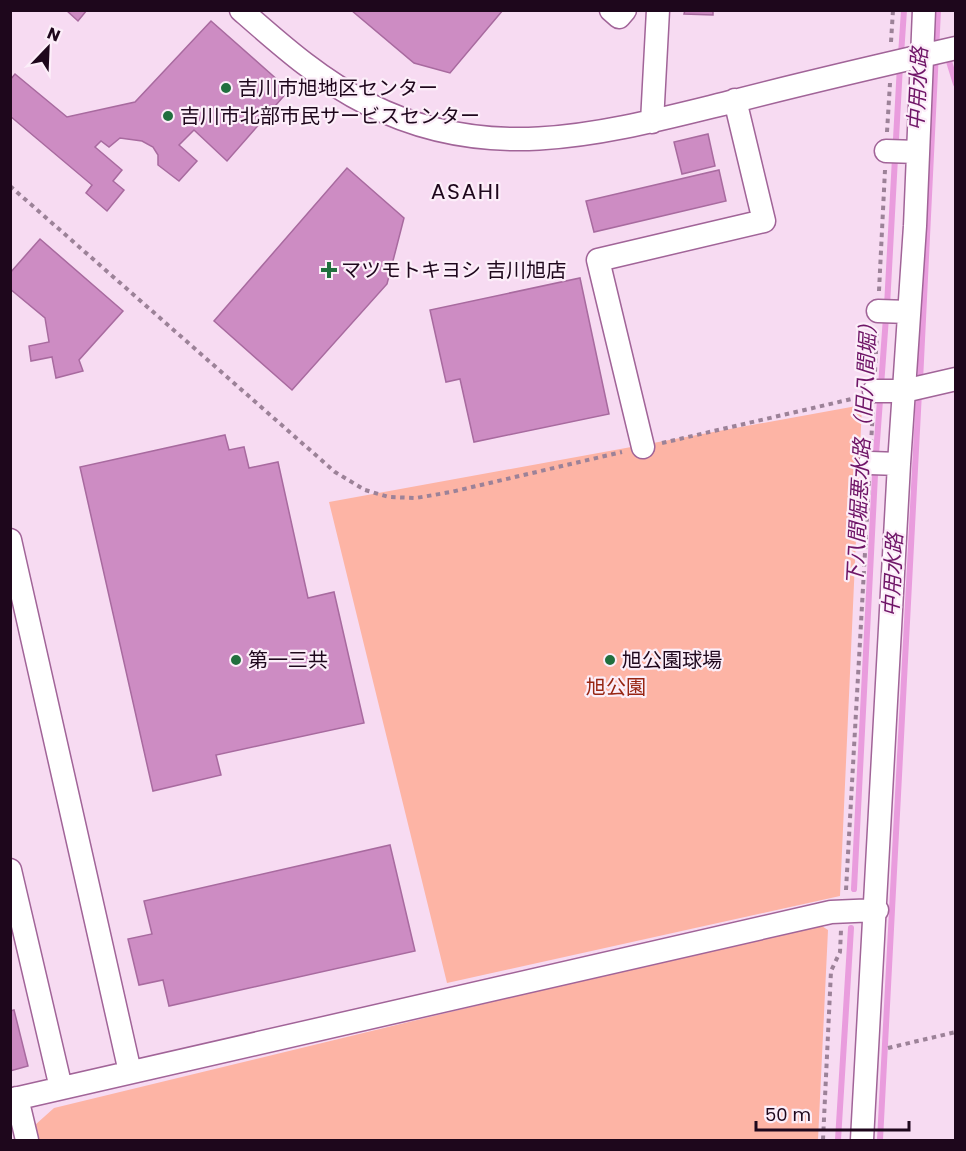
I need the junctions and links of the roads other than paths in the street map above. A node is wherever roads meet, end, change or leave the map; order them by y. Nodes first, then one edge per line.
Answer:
1 (241, 10) edge
2 (611, 10) edge
3 (625, 10) edge
4 (924, 10) edge
5 (657, 11) edge
6 (956, 48) edge
7 (922, 56) junction
8 (735, 100) junction
9 (651, 122) junction
10 (886, 151) dead end
11 (918, 152) junction
12 (878, 311) dead end
13 (909, 312) junction
14 (956, 379) edge
15 (904, 391) junction
16 (868, 394) road end
17 (643, 447) road end
18 (870, 463) dead end
19 (899, 464) junction
20 (10, 540) edge
21 (10, 870) edge
22 (877, 910) junction
23 (130, 1072) junction
24 (61, 1088) junction
25 (14, 1099) edge
26 (27, 1140) edge
27 (862, 1140) edge

1 - 9 street
2 - 3 street
4 - 7 street
5 - 9 street
6 - 7 street
7 - 8 street
7 - 11 street
8 - 9 street
8 - 17 street
10 - 11 street
11 - 13 street
12 - 13 street
13 - 15 street
14 - 15 street
15 - 16 street
15 - 19 street
18 - 19 street
19 - 22 street
20 - 23 street
21 - 24 street
22 - 23 street
22 - 27 street
23 - 24 street
24 - 25 street
25 - 26 street

